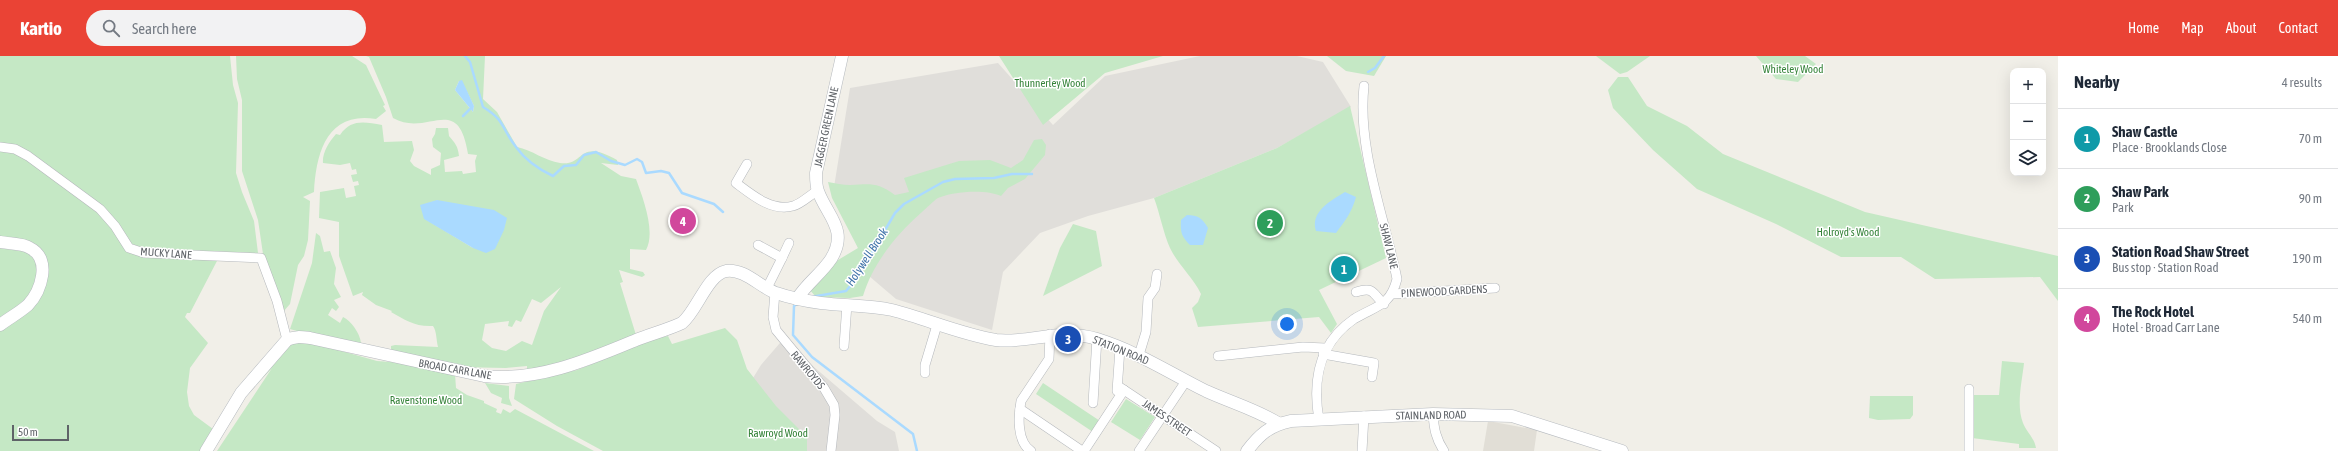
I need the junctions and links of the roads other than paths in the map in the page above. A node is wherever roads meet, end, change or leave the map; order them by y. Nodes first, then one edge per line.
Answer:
1 (842, 56) edge
2 (1364, 86) dead end
3 (0, 148) edge
4 (747, 164) dead end
5 (817, 191) junction
6 (0, 242) edge
7 (790, 243) dead end
8 (758, 245) dead end
9 (782, 258) junction
10 (1157, 274) dead end
11 (1495, 288) dead end
12 (771, 290) junction
13 (1356, 292) dead end
14 (1392, 294) junction
15 (797, 299) junction
16 (812, 301) joint
17 (847, 304) junction
18 (1384, 304) junction
19 (0, 325) edge
20 (937, 325) junction
21 (1050, 334) junction
22 (1097, 338) junction
23 (287, 340) junction
24 (844, 346) dead end
25 (1120, 348) junction
26 (1324, 351) junction
27 (1138, 355) junction
28 (1218, 356) dead end
29 (926, 373) dead end
30 (1372, 377) dead end
31 (1186, 381) junction
32 (1121, 388) junction
33 (1968, 389) dead end
34 (1093, 403) dead end
35 (1020, 405) junction
36 (1433, 414) junction
37 (1163, 416) junction
38 (1364, 416) junction
39 (1319, 420) junction
40 (1278, 423) junction
41 (206, 451) edge
42 (831, 451) edge
43 (1031, 451) edge
44 (1083, 451) edge
45 (1139, 451) edge
46 (1216, 451) edge
47 (1247, 451) edge
48 (1362, 451) edge
49 (1444, 451) edge
50 (1622, 451) edge
51 (1970, 451) edge

1 - 5 street, JAGGER GREEN LANE
2 - 14 street, SHAW LANE
3 - 23 street, MUCKY LANE
4 - 5 street
5 - 15 street, JAGGER GREEN LANE
6 - 19 street
7 - 9 street
8 - 9 street
9 - 12 street
10 - 27 street
11 - 14 street, PINEWOOD GARDENS
12 - 15 street, BROAD CARR LANE
12 - 23 street, BROAD CARR LANE
12 - 42 street, RAWROYDS
13 - 18 street
14 - 18 street, SHAW LANE
15 - 16 street, BROAD CARR LANE
16 - 17 street, STATION ROAD
17 - 20 street, STATION ROAD
17 - 24 street
18 - 26 street, SHAW LANE
20 - 21 street, STATION ROAD
20 - 29 street
21 - 22 street, STATION ROAD
21 - 35 street
22 - 25 street, STATION ROAD
22 - 34 street
23 - 41 street
25 - 27 street, STATION ROAD
25 - 32 street
26 - 28 street
26 - 30 street
26 - 39 street, SHAW LANE
27 - 31 street, STATION ROAD
31 - 37 street
31 - 40 street, STATION ROAD
32 - 37 street, JAMES STREET
32 - 44 street
33 - 51 street
35 - 43 street
35 - 44 street
36 - 38 street, STAINLAND ROAD
36 - 49 street
36 - 50 street, STAINLAND ROAD
37 - 45 street
37 - 46 street, JAMES STREET
38 - 39 street, STAINLAND ROAD
38 - 48 street
39 - 40 street, STAINLAND ROAD
40 - 47 street, STAINLAND ROAD

